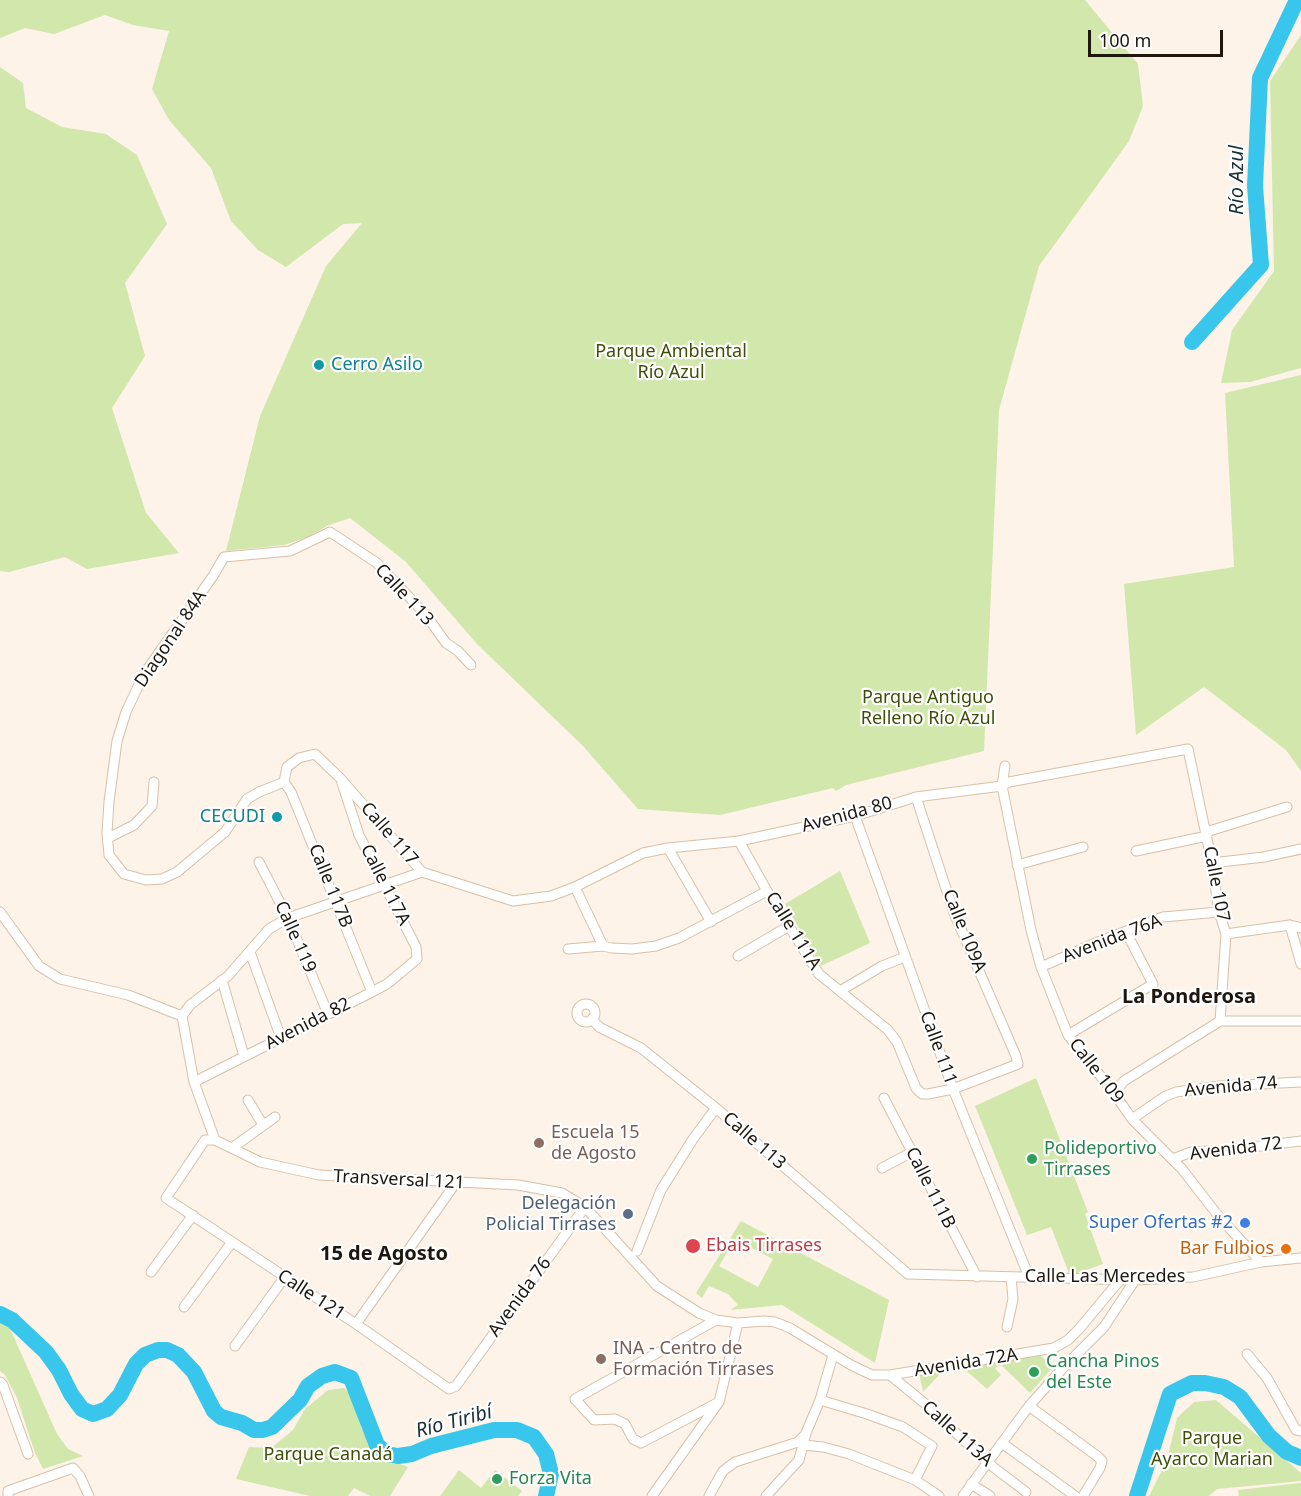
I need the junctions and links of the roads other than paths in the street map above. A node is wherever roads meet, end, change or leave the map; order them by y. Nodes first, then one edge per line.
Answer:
1 (224, 557) joint
2 (471, 665) dead end
3 (1188, 749) joint
4 (1005, 766) dead end
5 (340, 778) junction
6 (154, 782) dead end
7 (284, 782) junction
8 (1002, 786) junction
9 (916, 797) junction
10 (1287, 807) dead end
11 (855, 816) junction
12 (1206, 834) junction
13 (108, 838) junction
14 (739, 841) junction
15 (668, 848) junction
16 (1083, 848) dead end
17 (1301, 849) edge
18 (1136, 851) dead end
19 (259, 862) dead end
20 (1212, 863) junction
21 (1017, 865) junction
22 (422, 872) junction
23 (384, 885) junction
24 (575, 887) junction
25 (767, 891) junction
26 (513, 901) joint
27 (336, 902) junction
28 (0, 912) edge
29 (1219, 912) junction
30 (288, 918) junction
31 (711, 922) junction
32 (1290, 925) junction
33 (789, 926) junction
34 (1301, 928) edge
35 (1126, 932) junction
36 (1226, 934) junction
37 (603, 946) junction
38 (568, 949) dead end
39 (250, 952) junction
40 (738, 956) dead end
41 (905, 957) junction
42 (417, 958) joint
43 (1301, 964) edge
44 (1041, 967) junction
45 (222, 980) junction
46 (840, 991) junction
47 (372, 992) junction
48 (328, 1014) junction
49 (182, 1016) junction
50 (592, 1019) dead end
51 (1220, 1022) junction
52 (1301, 1022) edge
53 (1068, 1035) junction
54 (281, 1038) junction
55 (244, 1056) junction
56 (194, 1082) junction
57 (1301, 1082) edge
58 (953, 1089) junction
59 (1114, 1093) junction
60 (884, 1098) dead end
61 (248, 1100) dead end
62 (716, 1108) junction
63 (275, 1117) dead end
64 (1132, 1119) junction
65 (263, 1125) junction
66 (215, 1140) junction
67 (1301, 1141) edge
68 (232, 1148) junction
69 (912, 1152) junction
70 (1173, 1159) junction
71 (882, 1168) dead end
72 (455, 1184) junction
73 (585, 1207) junction
74 (193, 1215) junction
75 (232, 1242) junction
76 (637, 1251) dead end
77 (1301, 1258) edge
78 (1261, 1263) junction
79 (151, 1272) dead end
80 (908, 1274) joint
81 (976, 1277) junction
82 (1011, 1277) junction
83 (1029, 1277) junction
84 (284, 1278) junction
85 (1120, 1280) junction
86 (1136, 1280) junction
87 (184, 1307) dead end
88 (716, 1320) junction
89 (738, 1323) junction
90 (356, 1324) junction
91 (1006, 1327) dead end
92 (235, 1346) dead end
93 (1247, 1354) dead end
94 (833, 1355) junction
95 (890, 1375) junction
96 (0, 1382) edge
97 (456, 1386) joint
98 (820, 1400) junction
99 (719, 1402) junction
100 (1029, 1406) junction
101 (1301, 1431) edge
102 (806, 1433) junction
103 (1002, 1443) junction
104 (804, 1445) junction
105 (28, 1454) dead end
106 (988, 1463) junction
107 (915, 1480) junction
108 (972, 1484) junction
109 (1026, 1492) dead end
110 (8, 1496) edge
111 (89, 1496) edge
112 (652, 1496) edge
113 (709, 1496) edge
114 (766, 1496) edge
115 (939, 1496) edge
116 (963, 1496) edge
117 (990, 1496) edge
118 (1075, 1496) edge
119 (1083, 1496) edge

1 - 2 street, Calle 113
1 - 13 street, Diagonal 84A
3 - 8 street, Avenida 80
3 - 12 street, Calle 107
4 - 8 street, Calle 109
5 - 7 street, Calle 117
5 - 22 street, Calle 117
5 - 23 street, Calle 117A
6 - 13 street
7 - 13 street, Diagonal 84A
7 - 27 street, Calle 117B
8 - 9 street, Avenida 80
8 - 21 street, Calle 109
9 - 11 street, Avenida 80
9 - 58 street, Calle 109A
10 - 12 street
11 - 14 street, Avenida 80
11 - 41 street, Calle 111
12 - 18 street
12 - 20 street, Calle 107
14 - 15 street, Avenida 80
14 - 25 street, Calle 111A
15 - 24 street, Avenida 80
15 - 31 street
16 - 21 street
17 - 20 street
19 - 30 street, Calle 119
20 - 29 street, Calle 107
21 - 44 street, Calle 109
22 - 23 street
22 - 26 street, Calle 117
23 - 27 street
23 - 42 street, Calle 117A
24 - 26 street, Avenida 80
24 - 37 street
25 - 31 street
25 - 33 street, Calle 111A
27 - 30 street
27 - 47 street, Calle 117B
28 - 49 street
29 - 35 street, Avenida 76A
29 - 36 street, Calle 107
30 - 39 street
30 - 48 street, Calle 119
31 - 37 street
32 - 34 street
32 - 36 street
32 - 43 street
33 - 40 street
33 - 46 street, Calle 111A
35 - 44 street, Avenida 76A
35 - 53 street
36 - 51 street, Calle 107
37 - 38 street
39 - 45 street
39 - 54 street
41 - 46 street
41 - 58 street, Calle 111
42 - 47 street, Avenida 82
44 - 53 street, Calle 109
45 - 49 street
45 - 55 street
46 - 58 street, Calle 111A
47 - 48 street, Avenida 82
48 - 54 street, Avenida 82
49 - 56 street
50 - 62 street, Calle 113
51 - 52 street
51 - 59 street
53 - 59 street, Calle 109
54 - 55 street, Avenida 82
55 - 56 street, Avenida 82
56 - 66 street
57 - 64 street, Avenida 74
58 - 83 street, Calle 111
59 - 64 street, Calle 109
60 - 69 street, Calle 111B
61 - 65 street
62 - 76 street
62 - 80 street, Calle 113
63 - 65 street
64 - 70 street, Calle 109
65 - 68 street
66 - 68 street, Transversal 121
66 - 74 street, Calle 121
67 - 70 street, Avenida 72
68 - 72 street, Transversal 121
69 - 71 street
69 - 81 street, Calle 111B
70 - 78 street, Calle 109
72 - 73 street, Transversal 121
72 - 90 street
73 - 88 street, Transversal 121
73 - 97 street, Avenida 76
74 - 75 street, Calle 121
74 - 79 street
75 - 84 street, Calle 121
75 - 87 street
77 - 78 street, Calle Las Mercedes
78 - 86 street, Calle Las Mercedes
80 - 81 street, Calle Las Mercedes
81 - 82 street, Calle Las Mercedes
82 - 83 street, Calle Las Mercedes
82 - 91 street
83 - 85 street, Calle Las Mercedes
84 - 90 street, Calle 121
84 - 92 street
85 - 86 street, Calle Las Mercedes
85 - 95 street, Avenida 72A
86 - 100 street
88 - 89 street, Transversal 121
88 - 99 street
89 - 94 street, Transversal 121
89 - 99 street
90 - 97 street, Calle 121
93 - 101 street
94 - 95 street, Transversal 121
94 - 98 street
95 - 106 street, Calle 113A
96 - 105 street
98 - 102 street
98 - 107 street
99 - 112 street
100 - 103 street
100 - 119 street
102 - 104 street
102 - 113 street
103 - 106 street
103 - 118 street
104 - 107 street
104 - 114 street
106 - 108 street
106 - 109 street, Calle 113A
107 - 115 street
108 - 116 street
108 - 117 street
110 - 111 street

